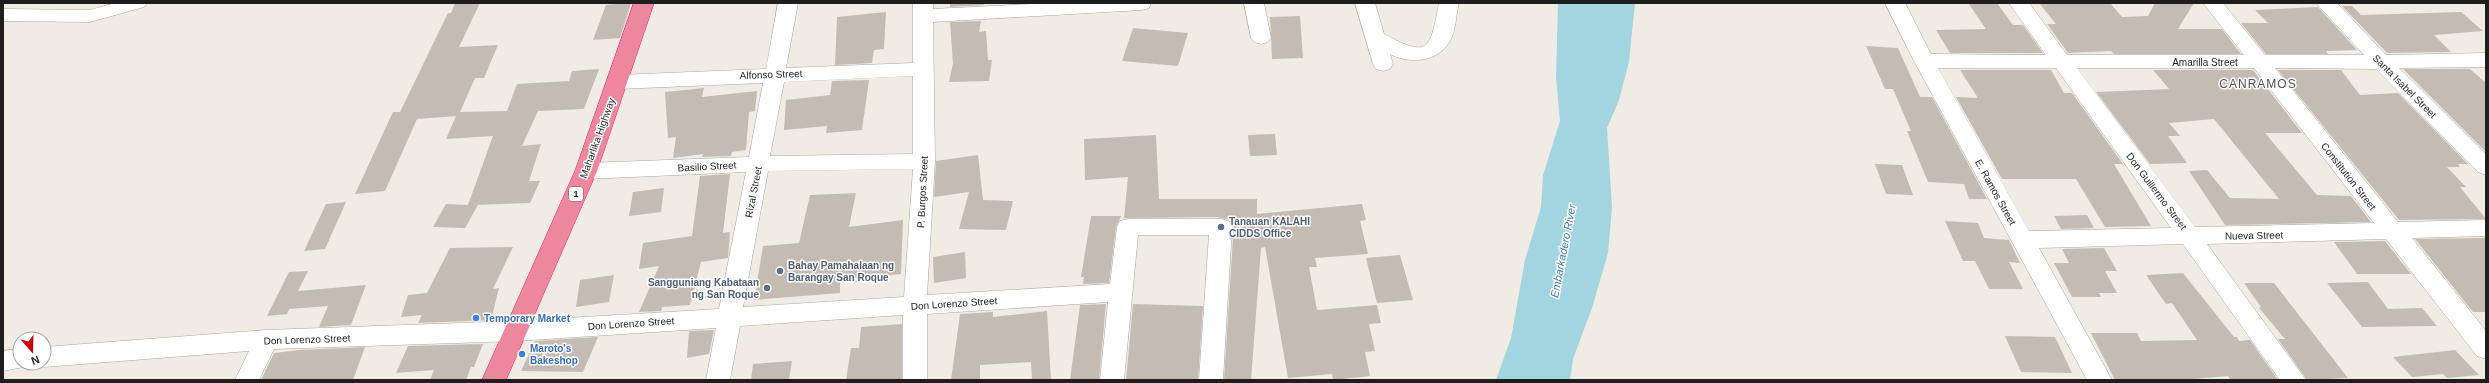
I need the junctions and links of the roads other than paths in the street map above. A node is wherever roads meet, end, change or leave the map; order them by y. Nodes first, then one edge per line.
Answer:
1 (137, 3) edge
2 (644, 3) edge
3 (788, 3) edge
4 (1254, 3) edge
5 (1365, 3) edge
6 (1449, 3) edge
7 (1894, 3) edge
8 (2019, 3) edge
9 (2213, 3) edge
10 (2326, 3) edge
11 (1142, 4) edge
12 (923, 10) edge
13 (3, 15) edge
14 (1375, 37) junction
15 (1261, 38) dead end
16 (2486, 60) edge
17 (1924, 61) junction
18 (2258, 61) junction
19 (2061, 62) junction
20 (2381, 62) junction
21 (1383, 64) dead end
22 (924, 69) junction
23 (775, 74) junction
24 (618, 82) junction
25 (924, 161) junction
26 (758, 164) junction
27 (2486, 167) edge
28 (586, 171) junction
29 (2486, 228) edge
30 (2393, 232) junction
31 (2191, 237) junction
32 (2022, 240) junction
33 (1121, 292) junction
34 (916, 306) junction
35 (730, 316) junction
36 (516, 331) junction
37 (266, 340) junction
38 (2486, 349) edge
39 (52, 356) edge
40 (247, 380) edge
41 (494, 380) edge
42 (718, 380) edge
43 (915, 380) edge
44 (1112, 380) edge
45 (1211, 380) edge
46 (2100, 380) edge
47 (2294, 380) edge

1 - 13 street
2 - 24 highway, Maharlika Highway / 1
3 - 23 street, Rizal Street
4 - 15 street
5 - 14 street
6 - 14 street
7 - 17 street, E. Ramos Street
8 - 19 street, Don Guillermo Street
9 - 18 street, Constitution Street
10 - 20 street, Santa Isabel Street
11 - 12 street
12 - 22 street, P. Burgos Street
14 - 21 street
16 - 20 street, Amarilla Street
17 - 19 street, Amarilla Street
17 - 32 street, E. Ramos Street
18 - 19 street, Amarilla Street
18 - 20 street, Amarilla Street
18 - 30 street, Constitution Street
19 - 31 street, Don Guillermo Street
20 - 27 street, Santa Isabel Street
22 - 23 street, Alfonso Street
22 - 25 street, P. Burgos Street
23 - 24 street, Alfonso Street
23 - 26 street, Rizal Street
24 - 28 highway, Maharlika Highway / 1
25 - 26 street, Basilio Street
25 - 34 street, P. Burgos Street
26 - 28 street, Basilio Street
26 - 35 street, Rizal Street
28 - 36 highway, Maharlika Highway / 1
29 - 30 street, Nueva Street
30 - 31 street, Nueva Street
30 - 38 street, Constitution Street
31 - 32 street, Nueva Street
31 - 47 street, Don Guillermo Street
32 - 46 street, E. Ramos Street
33 - 34 street, Don Lorenzo Street
33 - 44 street
33 - 45 street
34 - 35 street, Don Lorenzo Street
34 - 43 street, P. Burgos Street
35 - 36 street, Don Lorenzo Street
35 - 42 street, Rizal Street
36 - 37 street, Don Lorenzo Street
36 - 41 highway, Maharlika Highway / 1
37 - 39 street, Don Lorenzo Street
37 - 40 street

